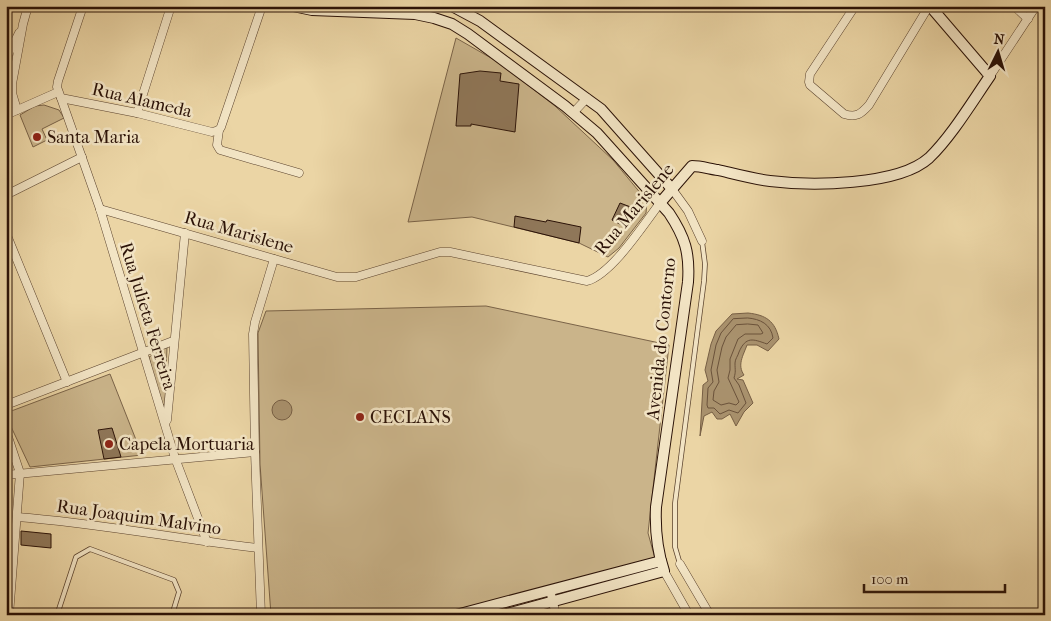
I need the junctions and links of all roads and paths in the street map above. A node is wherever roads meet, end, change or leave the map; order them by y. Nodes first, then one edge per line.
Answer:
1 (28, 6) edge
2 (83, 6) edge
3 (171, 6) edge
4 (262, 6) edge
5 (293, 6) edge
6 (452, 6) edge
7 (855, 6) edge
8 (930, 6) edge
9 (1014, 6) edge
10 (1036, 6) edge
11 (1028, 19) junction
12 (23, 24) junction
13 (6, 59) edge
14 (990, 76) junction
15 (60, 95) junction
16 (587, 98) junction
17 (17, 110) junction
18 (137, 113) junction
19 (573, 113) junction
20 (6, 115) edge
21 (220, 129) junction
22 (82, 157) junction
23 (299, 173) dead end
24 (672, 189) junction
25 (6, 195) edge
26 (660, 203) junction
27 (100, 209) junction
28 (6, 233) edge
29 (185, 233) junction
30 (702, 241) joint
31 (274, 259) junction
32 (174, 341) junction
33 (144, 353) junction
34 (67, 382) junction
35 (6, 405) edge
36 (166, 424) junction
37 (7, 436) edge
38 (255, 452) junction
39 (175, 458) junction
40 (20, 473) junction
41 (6, 475) edge
42 (17, 516) junction
43 (207, 542) junction
44 (258, 548) junction
45 (680, 564) joint
46 (663, 566) junction
47 (550, 590) junction
48 (553, 602) junction
49 (9, 615) edge
50 (57, 615) edge
51 (172, 615) edge
52 (261, 615) edge
53 (456, 615) edge
54 (502, 615) edge
55 (556, 615) edge
56 (689, 615) edge
57 (710, 615) edge

1 - 12 street
2 - 15 street
3 - 18 street
4 - 21 street
5 - 19 street, Avenida do Contorno
6 - 16 street
7 - 8 street
8 - 14 street
9 - 11 street
10 - 11 street, Rua Marislene
11 - 14 street, Rua Marislene
12 - 13 street
12 - 17 street
14 - 24 street, Rua Marislene
15 - 17 street
15 - 18 street, Rua Alameda
15 - 22 street, Rua Julieta Ferreira
16 - 19 street
16 - 24 street
17 - 20 street
18 - 21 street, Rua Alameda
19 - 26 street, Avenida do Contorno
21 - 23 street
22 - 25 street
22 - 27 street, Rua Julieta Ferreira
24 - 26 street, Rua Marislene
24 - 30 street
26 - 31 street, Rua Marislene
26 - 46 street, Avenida do Contorno
27 - 29 street, Rua Marislene
27 - 33 street, Rua Julieta Ferreira
28 - 34 street
29 - 31 street, Rua Marislene
29 - 32 street
30 - 45 lane
31 - 38 street
32 - 33 street
32 - 36 street
33 - 34 street
33 - 36 street, Rua Julieta Ferreira
34 - 35 street
36 - 39 street, Rua Julieta Ferreira
37 - 40 street
38 - 39 street
38 - 44 street
39 - 40 street
39 - 43 street, Rua Julieta Ferreira
40 - 41 street
40 - 42 street
42 - 43 street, Rua Joaquim Malvino
42 - 49 street
43 - 44 street, Rua Joaquim Malvino
44 - 52 street
45 - 57 street
46 - 47 street
46 - 48 street
46 - 56 street, Avenida do Contorno
47 - 48 street
47 - 53 street
48 - 54 street
48 - 55 street
50 - 51 lane

